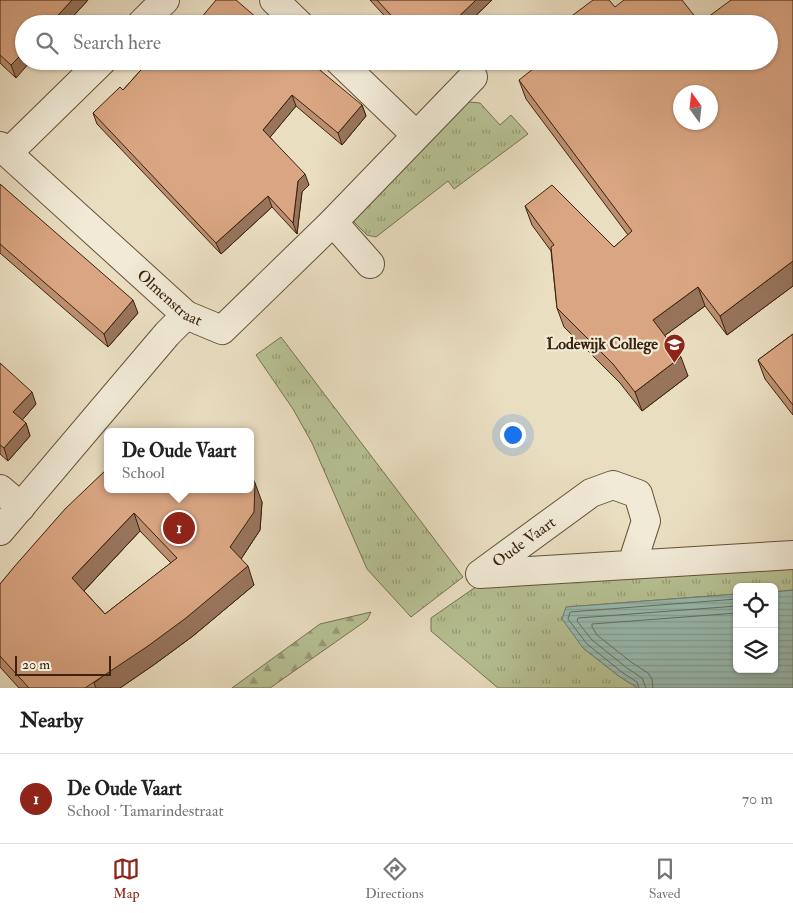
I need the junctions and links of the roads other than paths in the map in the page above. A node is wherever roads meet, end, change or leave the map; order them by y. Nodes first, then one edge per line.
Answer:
1 (165, 0) edge
2 (274, 0) edge
3 (149, 15) edge
4 (290, 15) edge
5 (92, 70) edge
6 (348, 70) edge
7 (473, 77) dead end
8 (416, 135) junction
9 (4, 150) edge
10 (334, 222) junction
11 (370, 264) dead end
12 (186, 315) junction
13 (0, 489) edge
14 (21, 507) junction
15 (0, 531) edge
16 (793, 555) edge
17 (632, 564) junction

1 - 3 street
2 - 4 street
5 - 9 street
6 - 8 street
7 - 8 street, Olmenstraat
8 - 10 street, Olmenstraat
9 - 12 street, Olmenstraat
10 - 11 street
10 - 12 street, Olmenstraat
12 - 14 street
13 - 14 street
14 - 15 street
16 - 17 street, Oude Vaart
17 - 17 street, Oude Vaart

